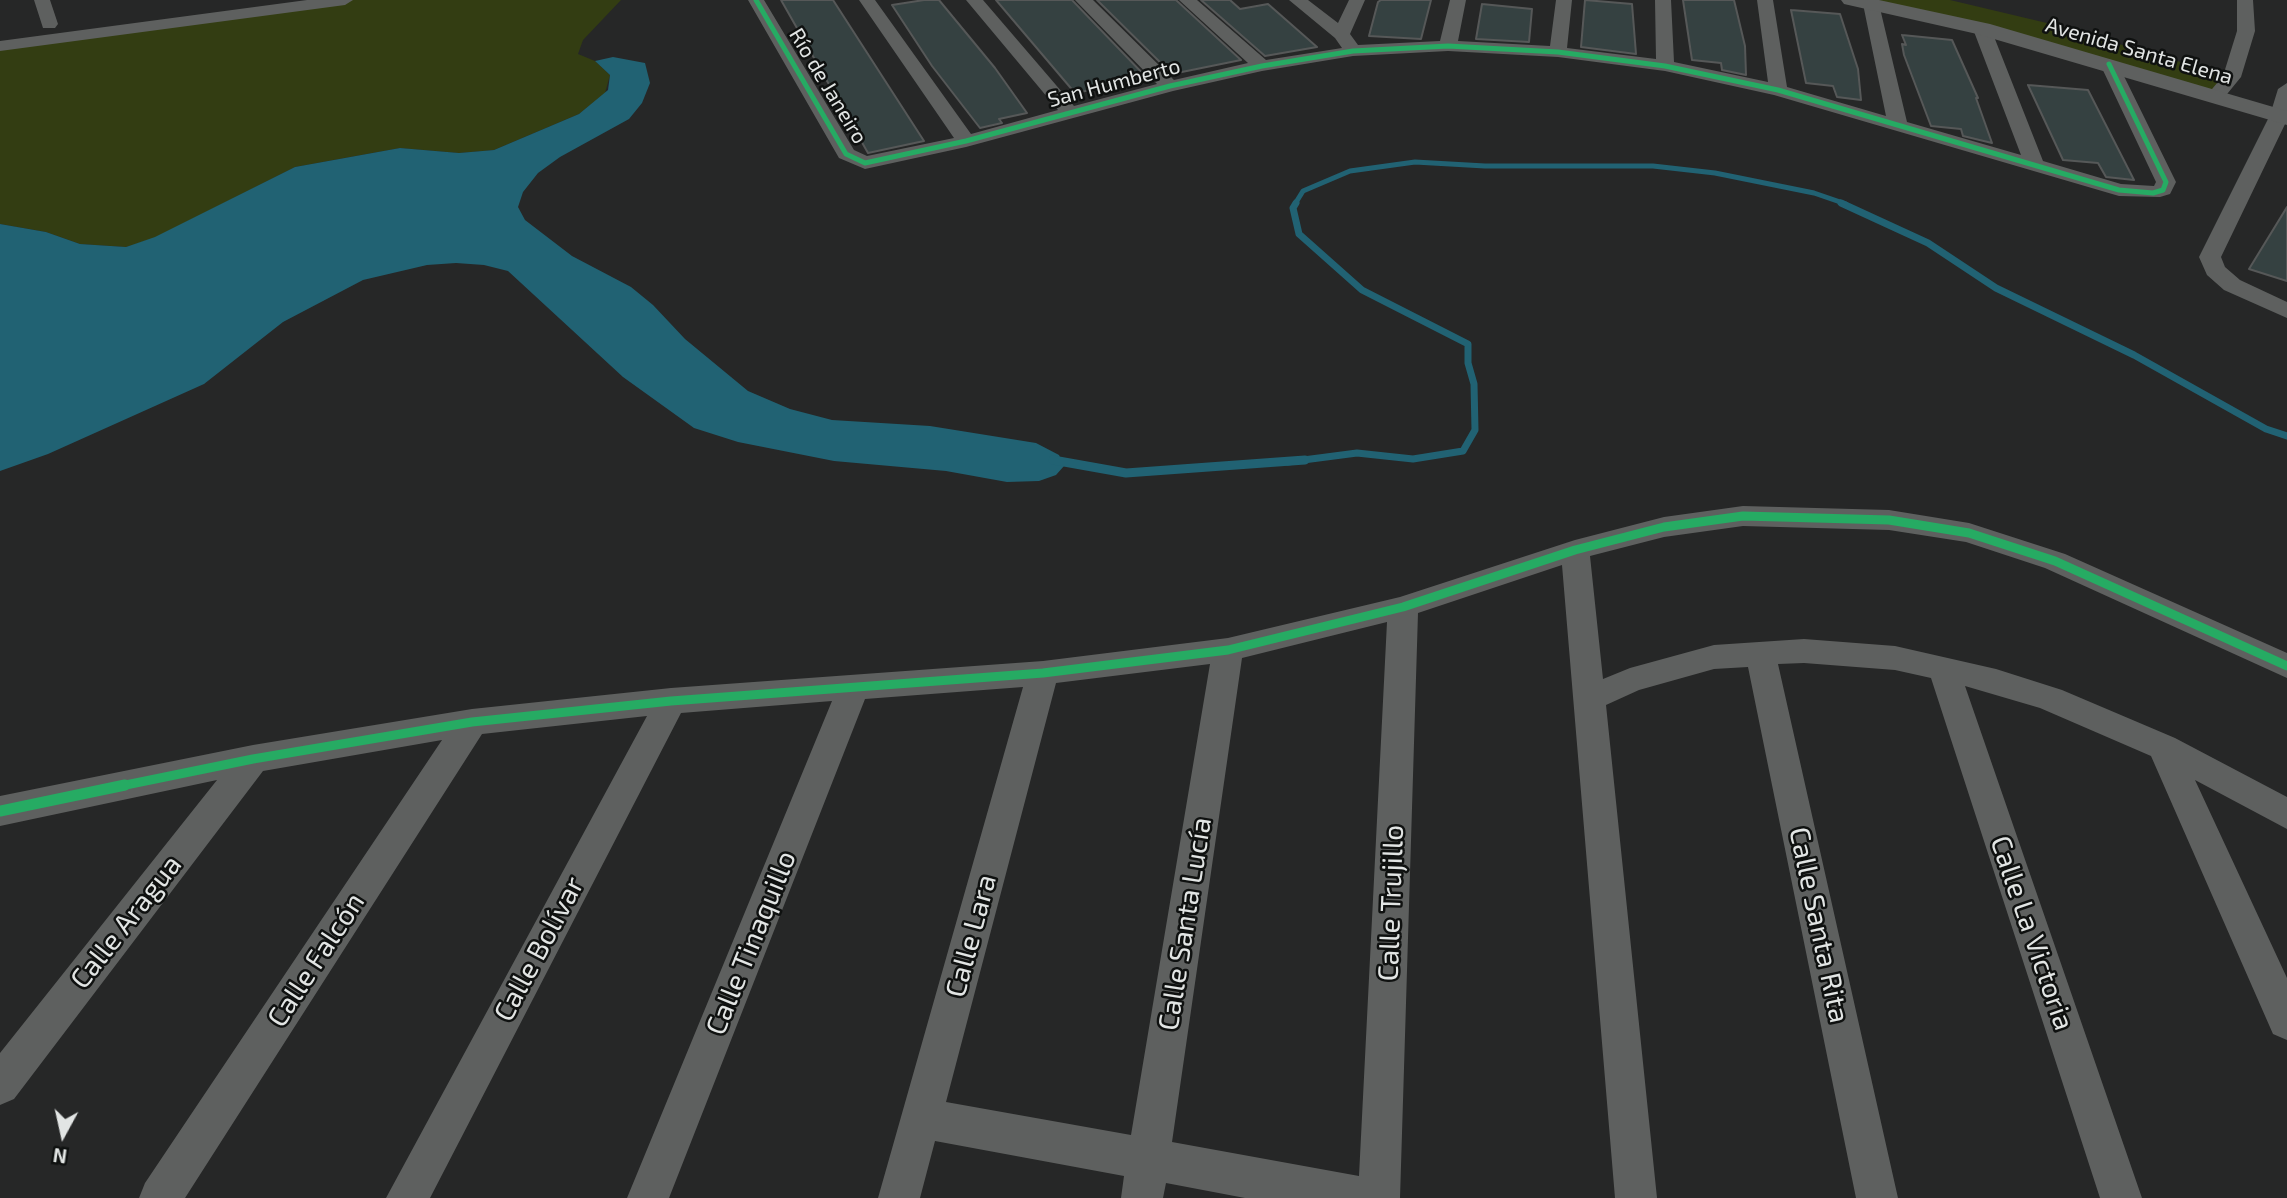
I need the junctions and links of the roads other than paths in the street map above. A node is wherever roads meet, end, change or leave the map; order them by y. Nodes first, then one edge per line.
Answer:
1 (42, 0) edge
2 (218, 0) edge
3 (345, 0) edge
4 (756, 0) edge
5 (867, 0) edge
6 (974, 0) edge
7 (1083, 0) edge
8 (1187, 0) edge
9 (1297, 0) edge
10 (1357, 0) edge
11 (1458, 0) edge
12 (1564, 0) edge
13 (1663, 0) edge
14 (1765, 0) edge
15 (1950, 0) edge
16 (2245, 0) edge
17 (1861, 2) edge
18 (2013, 15) dead end
19 (49, 24) junction
20 (1982, 29) junction
21 (0, 30) edge
22 (1341, 34) junction
23 (0, 46) edge
24 (1448, 46) junction
25 (1353, 51) junction
26 (1558, 52) junction
27 (2109, 64) junction
28 (1262, 66) junction
29 (1665, 66) junction
30 (2208, 69) dead end
31 (2232, 77) junction
32 (1170, 86) junction
33 (2287, 89) edge
34 (1778, 90) junction
35 (2217, 95) junction
36 (2285, 106) edge
37 (1070, 113) junction
38 (1898, 125) junction
39 (966, 141) junction
40 (887, 160) joint
41 (2035, 166) junction
42 (2287, 311) edge
43 (1575, 550) junction
44 (1403, 607) junction
45 (1228, 650) junction
46 (1760, 652) junction
47 (2287, 666) edge
48 (1943, 667) junction
49 (1043, 673) junction
50 (854, 687) junction
51 (1591, 698) junction
52 (671, 701) junction
53 (472, 723) junction
54 (2162, 747) junction
55 (253, 759) junction
56 (2287, 814) edge
57 (6, 816) edge
58 (2287, 1021) edge
59 (0, 1085) edge
60 (921, 1118) junction
61 (1145, 1179) edge
62 (160, 1198) edge
63 (407, 1198) edge
64 (648, 1198) edge
65 (900, 1198) edge
66 (1362, 1198) edge
67 (1379, 1198) edge
68 (1636, 1198) edge
69 (1877, 1198) edge
70 (2121, 1198) edge

1 - 19 street
2 - 19 street
3 - 23 street
4 - 40 street, Río de Janeiro
5 - 39 street
6 - 37 street
7 - 32 street
8 - 28 street
9 - 22 street
10 - 22 street
11 - 24 street
12 - 26 street
13 - 29 street
14 - 34 street
15 - 18 street, Avenida Santa Elena
16 - 31 street
17 - 20 street, Avenida Santa Elena
17 - 38 street
19 - 21 street
20 - 27 street, Avenida Santa Elena
20 - 41 street
22 - 25 street
24 - 25 street, San Humberto
24 - 26 street, San Humberto
25 - 28 street, San Humberto
26 - 29 street, San Humberto
27 - 35 street, Avenida Santa Elena
27 - 41 street, San Humberto
28 - 32 street, San Humberto
29 - 34 street, San Humberto
30 - 31 street, Avenida Santa Elena
31 - 35 street
31 - 36 street, Avenida Santa Elena
32 - 37 street, San Humberto
33 - 36 street
34 - 38 street, San Humberto
35 - 36 street, Avenida Santa Elena
36 - 42 street
37 - 39 street, San Humberto
38 - 41 street, San Humberto
39 - 40 street, San Humberto
43 - 44 street
43 - 47 street
43 - 51 street
44 - 45 street
44 - 67 street, Calle Trujillo
45 - 49 street
45 - 61 street, Calle Santa Lucía
46 - 48 street
46 - 51 street
46 - 69 street, Calle Santa Rita
48 - 54 street
48 - 70 street, Calle La Victoria
49 - 50 street
49 - 60 street, Calle Lara
50 - 52 street
50 - 64 street, Calle Tinaquillo
51 - 68 street
52 - 53 street
52 - 63 street, Calle Bolívar
53 - 55 street
53 - 62 street, Calle Falcón
54 - 56 street
54 - 58 street
55 - 57 street
55 - 59 street, Calle Aragua
60 - 61 street
60 - 65 street, Calle Lara
61 - 66 street

